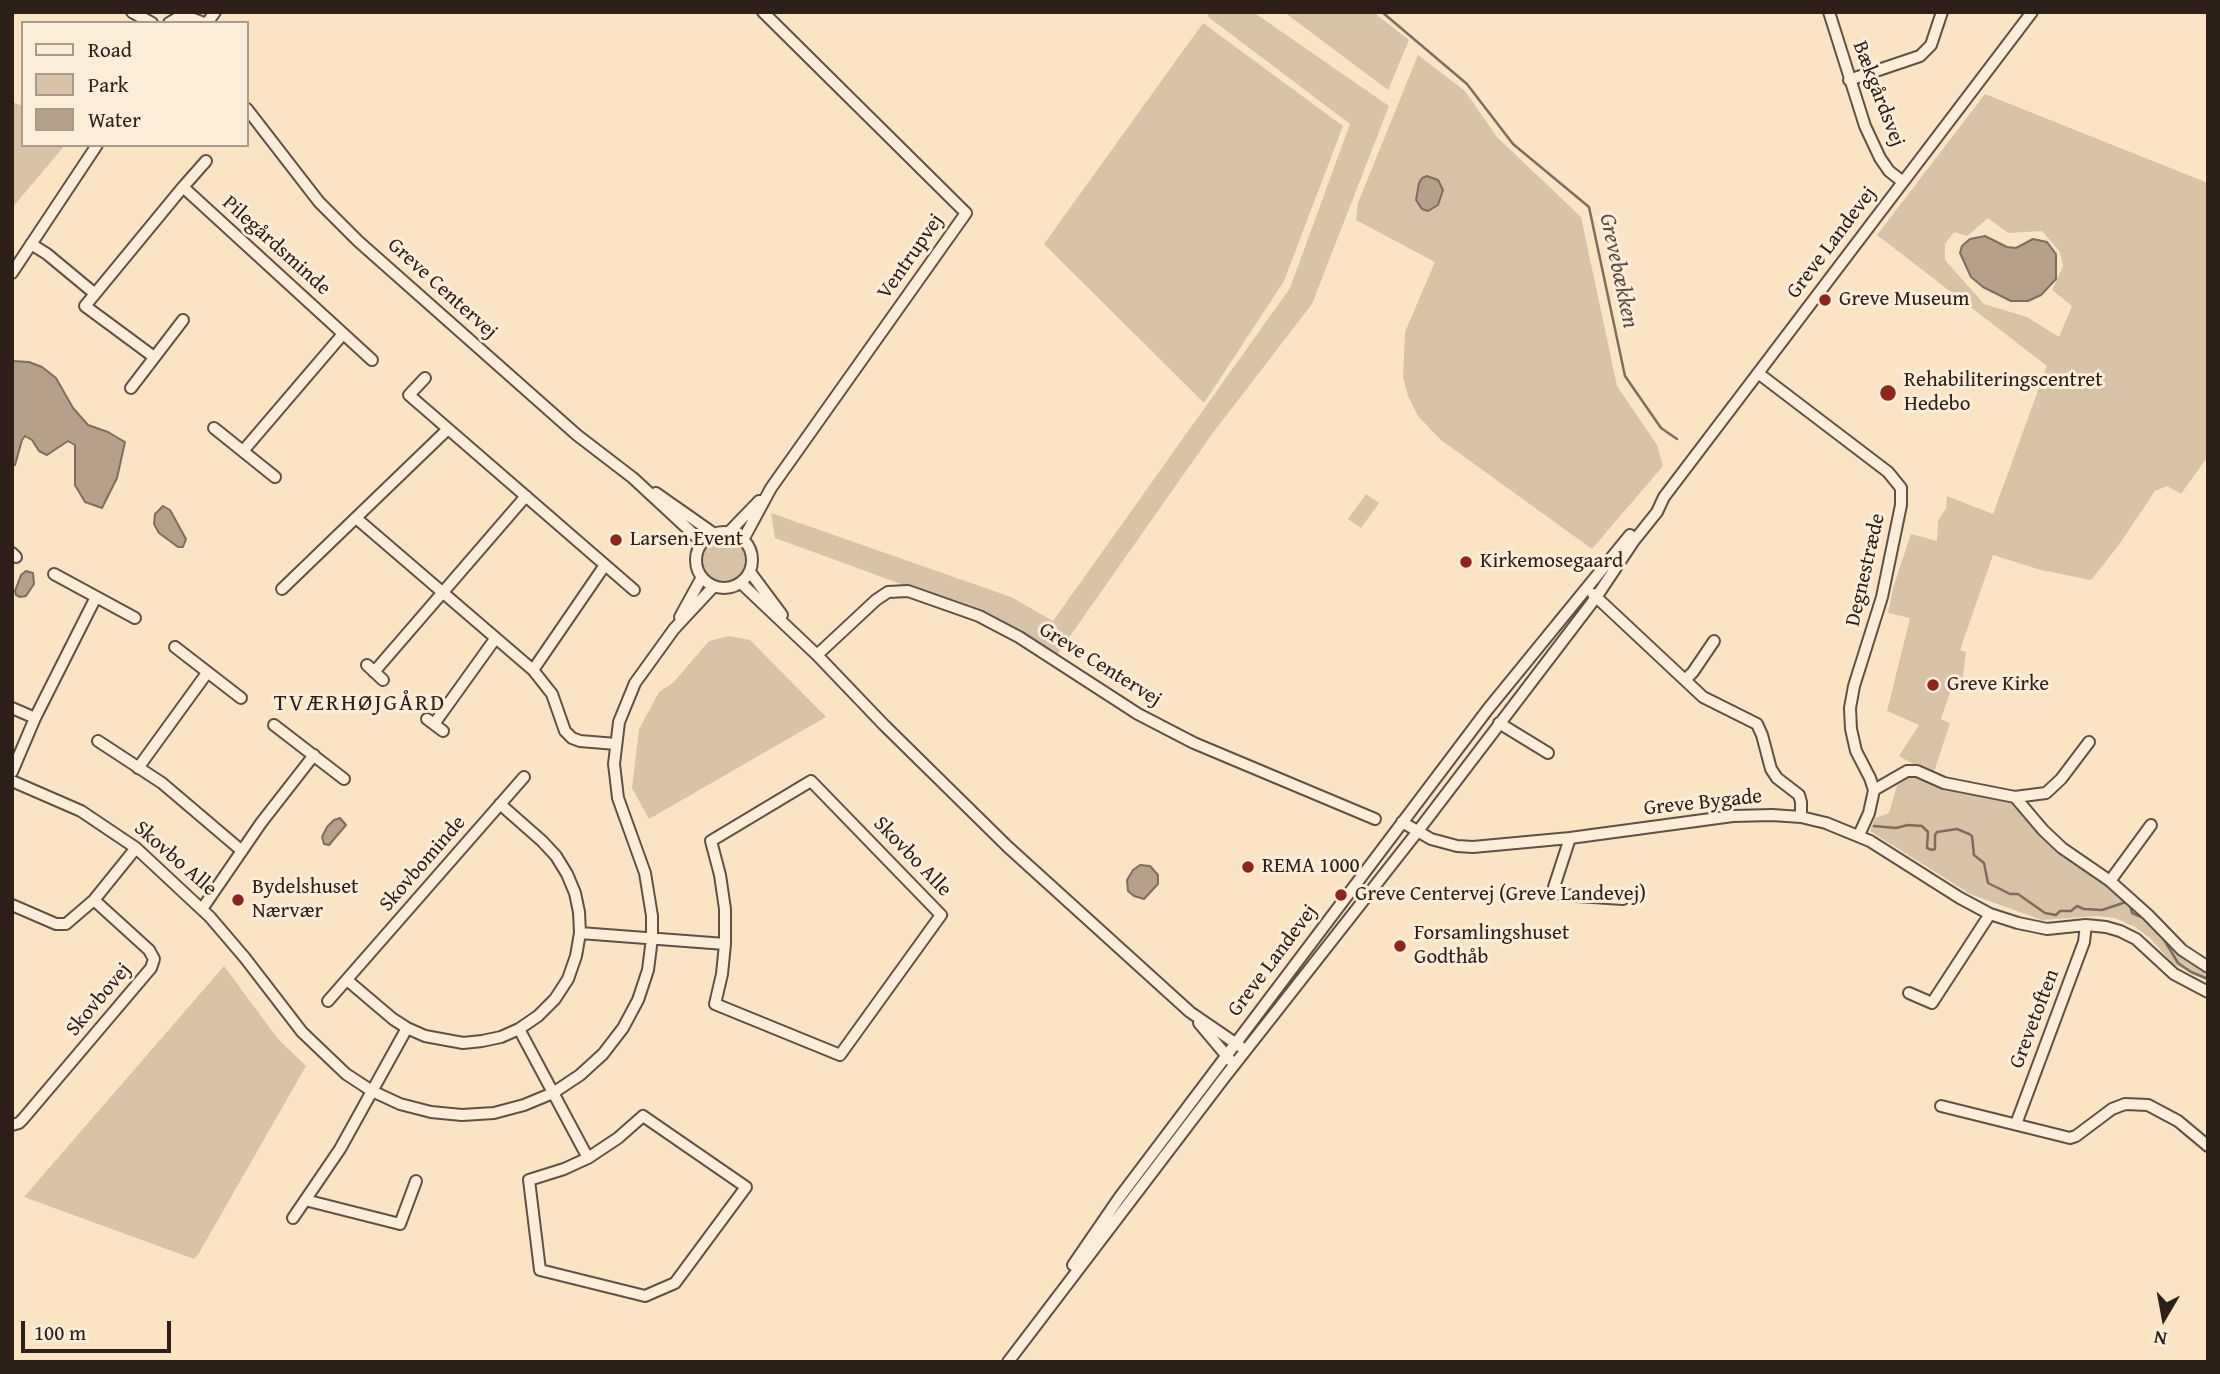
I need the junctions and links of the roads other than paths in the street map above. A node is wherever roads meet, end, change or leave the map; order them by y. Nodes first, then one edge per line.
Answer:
1 (132, 12) edge
2 (763, 12) edge
3 (1829, 12) edge
4 (1942, 12) edge
5 (2032, 12) edge
6 (148, 21) edge
7 (173, 21) edge
8 (199, 21) edge
9 (1849, 80) junction
10 (248, 110) edge
11 (96, 147) edge
12 (206, 161) dead end
13 (1903, 182) junction
14 (183, 187) junction
15 (31, 244) junction
16 (12, 273) edge
17 (94, 293) junction
18 (183, 320) dead end
19 (343, 334) junction
20 (154, 357) junction
21 (372, 360) dead end
22 (1758, 373) junction
23 (425, 378) dead end
24 (131, 388) dead end
25 (214, 428) dead end
26 (448, 429) junction
27 (243, 451) junction
28 (275, 477) dead end
29 (633, 478) junction
30 (771, 488) junction
31 (526, 496) junction
32 (1664, 497) junction
33 (356, 518) junction
34 (730, 531) junction
35 (713, 533) junction
36 (744, 538) junction
37 (702, 542) junction
38 (605, 565) junction
39 (750, 572) junction
40 (54, 574) dead end
41 (702, 577) junction
42 (741, 583) junction
43 (714, 586) junction
44 (282, 589) dead end
45 (1586, 589) junction
46 (634, 590) dead end
47 (443, 593) junction
48 (1597, 596) junction
49 (96, 597) junction
50 (135, 618) dead end
51 (674, 628) junction
52 (495, 639) junction
53 (801, 640) junction
54 (1714, 641) dead end
55 (175, 647) dead end
56 (817, 655) junction
57 (533, 670) junction
58 (207, 673) junction
59 (375, 673) dead end
60 (1685, 679) junction
61 (241, 698) dead end
62 (12, 708) edge
63 (35, 718) junction
64 (1499, 723) junction
65 (274, 725) dead end
66 (435, 725) dead end
67 (98, 741) dead end
68 (2089, 741) dead end
69 (616, 744) junction
70 (1548, 752) dead end
71 (314, 755) junction
72 (138, 768) junction
73 (12, 772) edge
74 (524, 777) dead end
75 (344, 779) dead end
76 (12, 781) edge
77 (1874, 790) junction
78 (2015, 797) junction
79 (500, 804) junction
80 (1801, 817) junction
81 (1375, 819) dead end
82 (1402, 822) junction
83 (2151, 825) dead end
84 (1418, 831) junction
85 (1859, 835) junction
86 (1570, 838) junction
87 (136, 848) junction
88 (242, 851) junction
89 (2110, 881) junction
90 (1623, 899) dead end
91 (94, 900) junction
92 (12, 905) edge
93 (202, 909) junction
94 (1990, 914) junction
95 (2086, 925) junction
96 (580, 933) junction
97 (652, 938) junction
98 (725, 944) junction
99 (2208, 967) edge
100 (347, 980) junction
101 (2208, 992) edge
102 (1909, 993) dead end
103 (328, 1001) dead end
104 (1190, 1012) junction
105 (407, 1028) junction
106 (519, 1029) junction
107 (1241, 1046) junction
108 (1230, 1060) junction
109 (372, 1091) junction
110 (553, 1093) junction
111 (1941, 1106) dead end
112 (2016, 1124) junction
113 (12, 1125) edge
114 (2208, 1146) edge
115 (588, 1158) junction
116 (416, 1181) dead end
117 (305, 1200) junction
118 (293, 1218) dead end
119 (1007, 1362) edge

1 - 6 street
2 - 30 street, Ventrupvej
3 - 9 street, Bækgårdsvej
4 - 9 street
5 - 13 street, Greve Landevej
7 - 8 street
9 - 13 street, Bækgårdsvej
10 - 29 street, Greve Centervej
11 - 15 street
12 - 14 street
13 - 22 street, Greve Landevej
14 - 17 street
14 - 19 street, Pilegårdsminde
15 - 16 street
15 - 17 street
17 - 20 street
18 - 20 street
19 - 21 street, Pilegårdsminde
19 - 27 street
20 - 24 street
22 - 32 street, Greve Landevej
22 - 77 street, Degnestræde
23 - 26 street
25 - 27 street
26 - 31 street
26 - 33 street
27 - 28 street
29 - 35 street, Greve Centervej
29 - 37 street, Greve Centervej
30 - 34 street, Ventrupvej
30 - 36 street, Ventrupvej
31 - 38 street
31 - 47 street
32 - 45 street, Greve Landevej
32 - 48 street, Greve Landevej
33 - 44 street
33 - 47 street
34 - 35 street
34 - 36 street
35 - 37 street
36 - 39 street
37 - 41 street
38 - 46 street
38 - 57 street
39 - 42 street
39 - 53 street
40 - 49 street
41 - 43 street
41 - 51 street, Skovbo Alle
42 - 43 street
42 - 53 street
43 - 51 street, Skovbo Alle
45 - 48 street
45 - 82 street, Greve Landevej
47 - 52 street
47 - 59 street
48 - 60 street
48 - 64 street, Greve Landevej
49 - 50 street
49 - 63 street
51 - 69 street, Skovbo Alle
52 - 57 street
52 - 66 street
53 - 56 street
54 - 60 street
55 - 58 street
56 - 81 street, Greve Centervej
56 - 104 street
57 - 69 street
58 - 61 street
58 - 72 street
60 - 80 street
62 - 63 street
63 - 73 street
64 - 70 street
64 - 84 street, Greve Landevej
65 - 71 street
67 - 72 street
68 - 78 street
69 - 97 street, Skovbo Alle
71 - 75 street
71 - 88 street
72 - 88 street
74 - 79 street, Skovbominde
76 - 87 street, Skovbo Alle
77 - 78 street
77 - 85 street
78 - 89 street
79 - 96 street
79 - 100 street, Skovbominde
80 - 85 street, Greve Bygade
80 - 86 street, Greve Bygade
82 - 84 street, Greve Bygade
82 - 107 street, Greve Landevej
83 - 89 street
84 - 86 street, Greve Bygade
84 - 107 street, Greve Landevej
85 - 94 street, Greve Bygade
86 - 90 street
87 - 91 street
87 - 93 street, Skovbo Alle
88 - 93 street
89 - 99 street
91 - 92 street
91 - 113 street, Skovbovej
93 - 109 street, Skovbo Alle
94 - 95 street, Greve Bygade
94 - 102 street
95 - 101 street, Greve Bygade
95 - 112 street, Grevetoften
96 - 97 street
96 - 106 street
97 - 98 street
97 - 110 street, Skovbo Alle
98 - 98 street, Skovbo Alle
100 - 103 street, Skovbominde
100 - 105 street
104 - 107 street
104 - 108 street
105 - 106 street
105 - 109 street
106 - 110 street
107 - 108 street, Greve Landevej
108 - 119 street, Greve Landevej
109 - 110 street, Skovbo Alle
109 - 117 street
110 - 115 street
111 - 112 street
112 - 114 street
115 - 115 street
116 - 117 street
117 - 118 street

